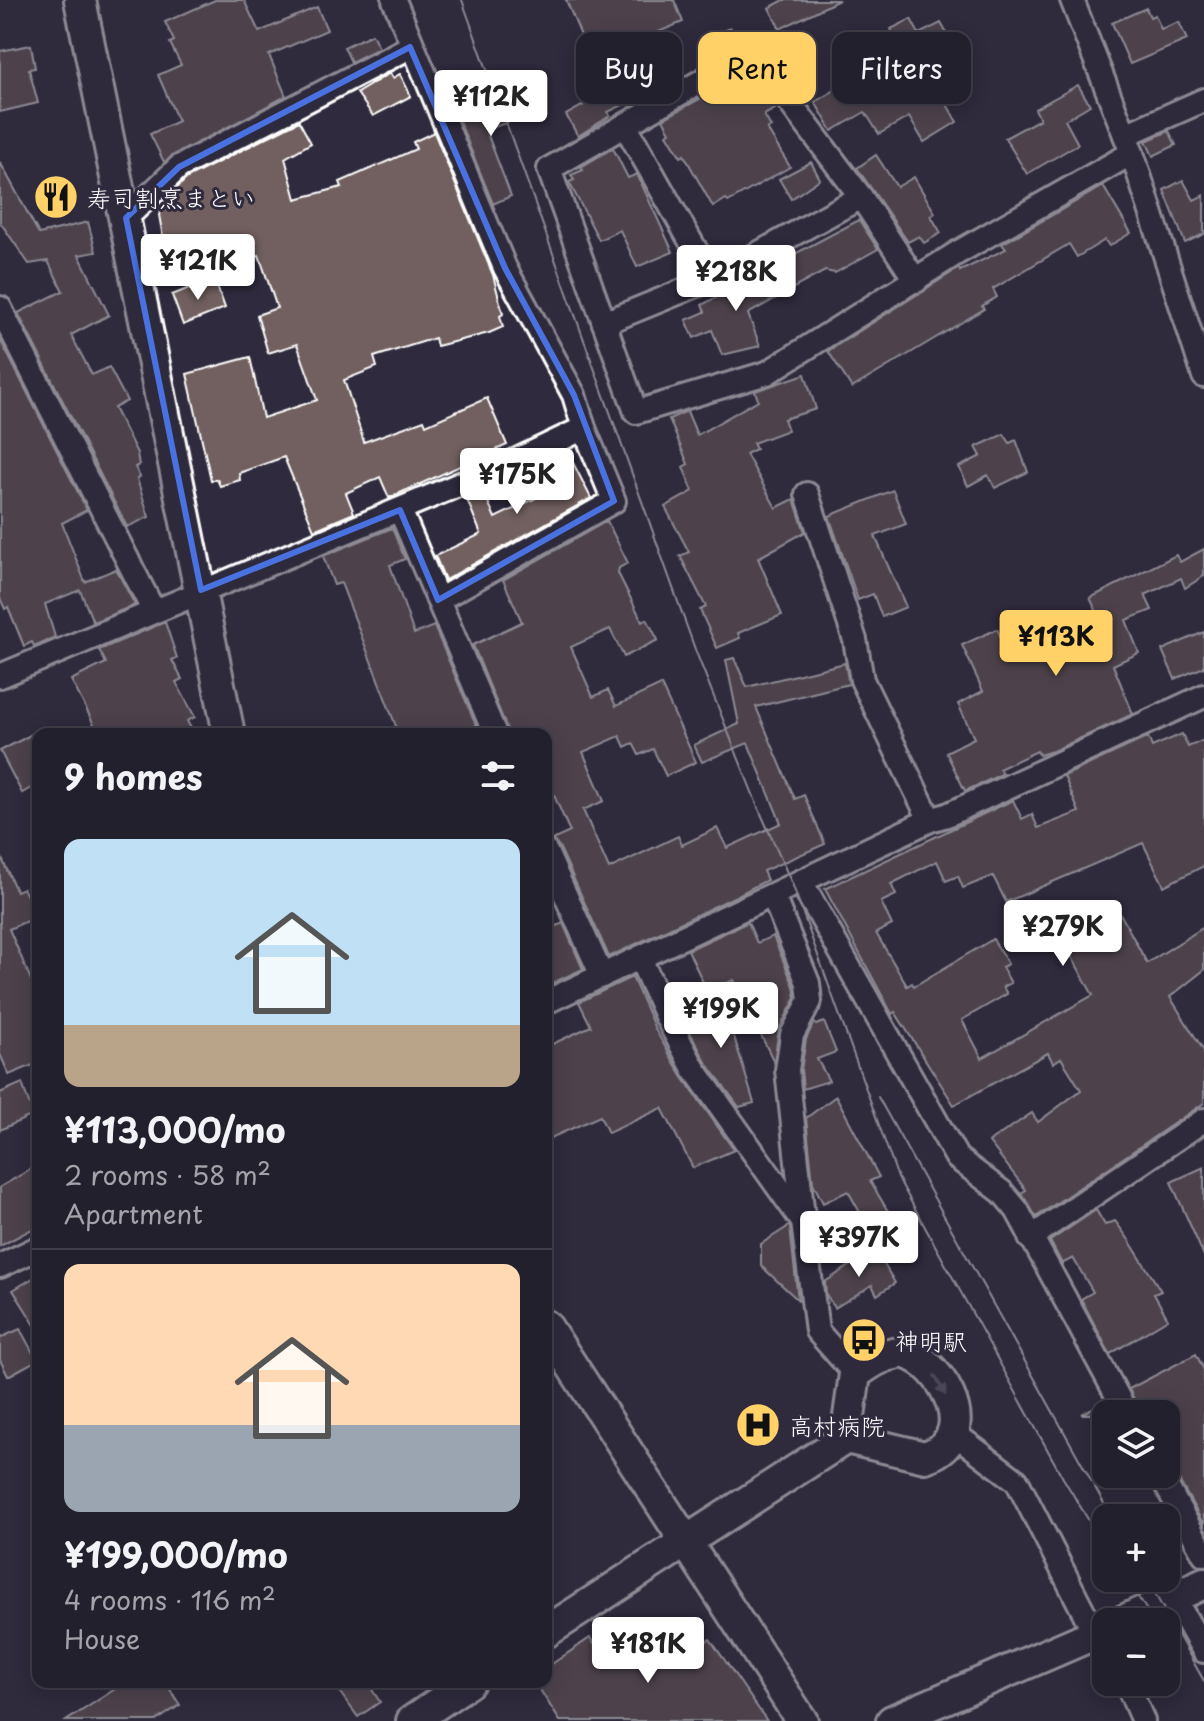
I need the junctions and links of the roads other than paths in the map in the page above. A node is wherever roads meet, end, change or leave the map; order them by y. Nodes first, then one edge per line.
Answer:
1 (80, 0) edge
2 (394, 0) edge
3 (1072, 0) edge
4 (410, 47) junction
5 (1204, 100) edge
6 (625, 125) junction
7 (1129, 144) junction
8 (861, 197) junction
9 (126, 218) junction
10 (712, 279) junction
11 (916, 281) junction
12 (0, 308) edge
13 (604, 323) junction
14 (1199, 342) edge
15 (1204, 376) edge
16 (584, 428) junction
17 (807, 494) dead end
18 (400, 510) junction
19 (201, 590) junction
20 (438, 600) junction
21 (153, 610) junction
22 (0, 676) edge
23 (1204, 696) edge
24 (228, 728) edge
25 (492, 728) edge
26 (930, 820) junction
27 (552, 865) edge
28 (801, 882) junction
29 (773, 896) junction
30 (640, 958) junction
31 (602, 976) junction
32 (552, 999) edge
33 (1204, 1120) edge
34 (803, 1222) junction
35 (1030, 1238) junction
36 (32, 1251) edge
37 (0, 1266) edge
38 (552, 1335) edge
39 (855, 1374) junction
40 (1119, 1400) edge
41 (955, 1434) junction
42 (846, 1438) junction
43 (1168, 1488) edge
44 (684, 1542) junction
45 (1204, 1554) edge
46 (1204, 1583) edge
47 (1174, 1598) junction
48 (1093, 1608) edge
49 (1153, 1608) edge
50 (552, 1628) edge
51 (1092, 1636) edge
52 (1204, 1651) edge
53 (460, 1688) edge
54 (1132, 1696) edge
55 (412, 1721) edge
56 (802, 1721) edge
57 (892, 1721) edge
58 (1143, 1721) edge

1 - 9 street
2 - 4 street
3 - 7 street
4 - 9 street
4 - 16 street
5 - 7 street
6 - 8 street
6 - 10 street
6 - 13 street
7 - 11 street
7 - 14 street
8 - 10 street
8 - 11 street
9 - 19 street
10 - 13 street
11 - 13 street
12 - 21 street
14 - 15 street
16 - 18 street
16 - 20 street
17 - 26 street
18 - 19 street
18 - 20 street
19 - 21 street
19 - 24 street
20 - 25 street
21 - 22 street
23 - 26 street
26 - 28 street
27 - 31 street
28 - 29 street
28 - 35 street
29 - 30 street
29 - 34 street
30 - 31 street
30 - 34 street
31 - 32 street
33 - 35 street
34 - 39 street
35 - 40 street
36 - 37 street
38 - 44 street
39 -> 41 street
39 - 42 street
41 - 42 street
41 - 48 street
42 - 44 street
43 - 45 street
44 - 50 street
44 - 56 street
46 - 47 street
47 - 49 street
47 - 52 street
51 - 57 street
53 - 55 street
54 - 58 street

